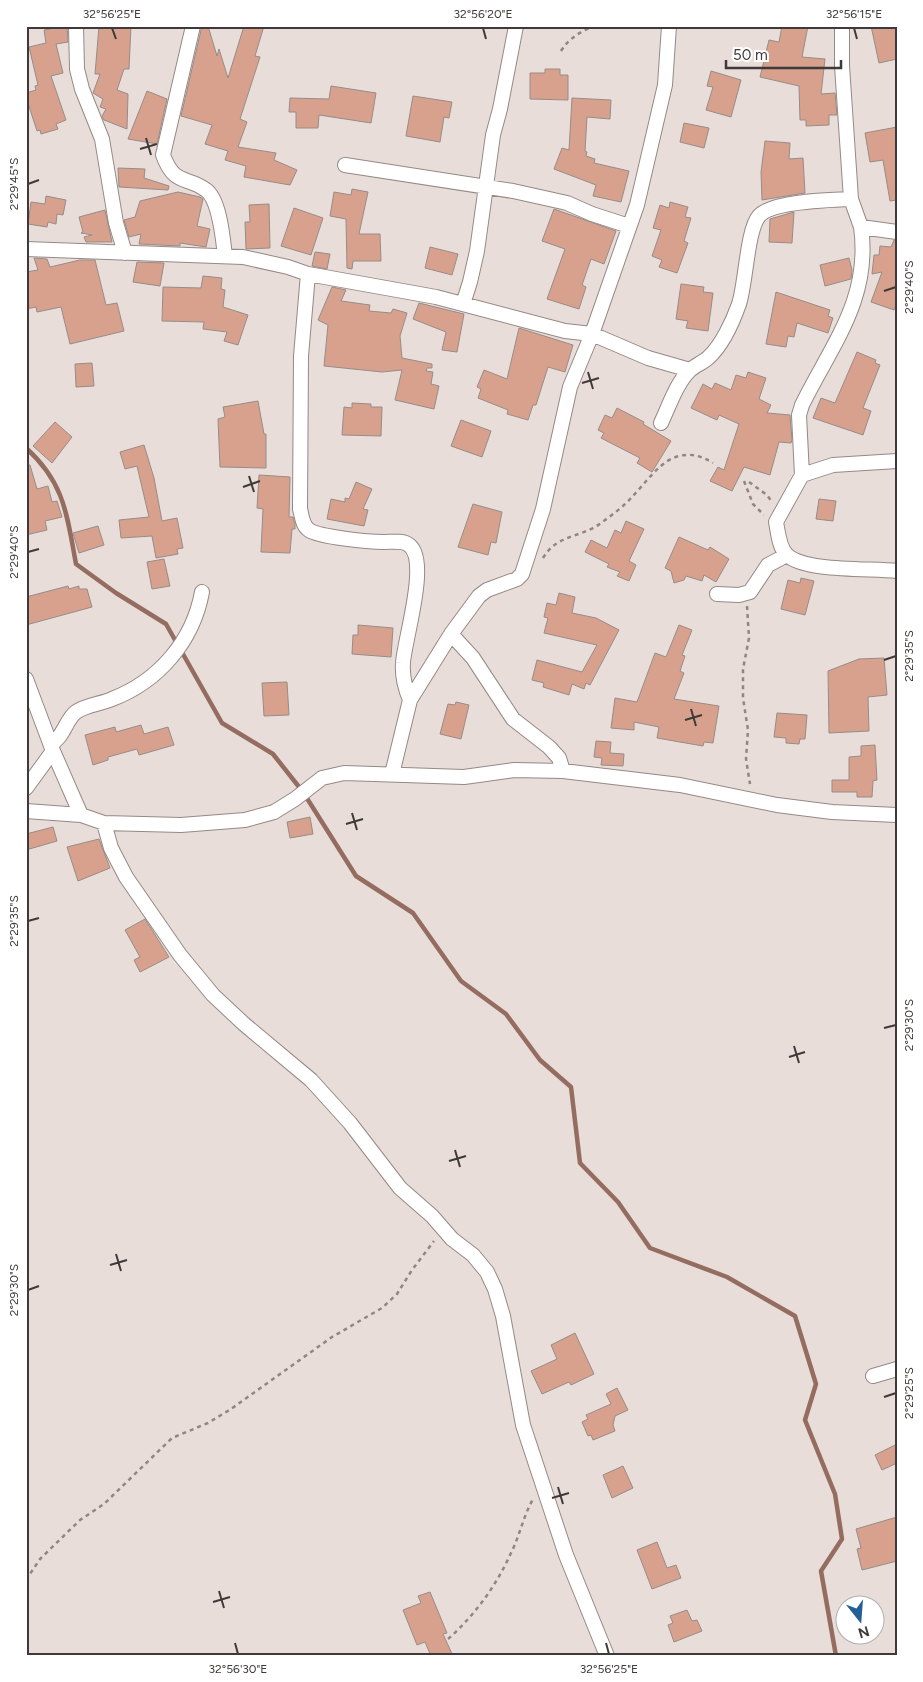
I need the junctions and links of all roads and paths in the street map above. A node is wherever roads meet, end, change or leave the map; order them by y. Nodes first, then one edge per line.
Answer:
1 (76, 26) edge
2 (193, 26) edge
3 (516, 26) edge
4 (594, 26) edge
5 (669, 26) edge
6 (842, 26) edge
7 (561, 50) dead end
8 (346, 165) dead end
9 (486, 187) junction
10 (851, 199) junction
11 (629, 226) junction
12 (861, 226) junction
13 (897, 232) edge
14 (26, 248) edge
15 (124, 253) junction
16 (225, 256) junction
17 (308, 274) junction
18 (462, 304) junction
19 (592, 334) junction
20 (690, 370) junction
21 (661, 423) dead end
22 (897, 460) edge
23 (714, 463) dead end
24 (802, 475) junction
25 (744, 481) dead end
26 (749, 482) dead end
27 (776, 522) junction
28 (787, 555) junction
29 (541, 562) dead end
30 (897, 571) edge
31 (202, 592) dead end
32 (750, 592) junction
33 (717, 594) dead end
34 (451, 634) junction
35 (26, 678) edge
36 (410, 700) junction
37 (52, 748) junction
38 (563, 771) junction
39 (392, 774) junction
40 (26, 788) edge
41 (754, 800) junction
42 (26, 811) edge
43 (81, 815) junction
44 (897, 815) edge
45 (104, 823) junction
46 (443, 1230) junction
47 (897, 1369) edge
48 (873, 1376) dead end
49 (542, 1483) junction
50 (26, 1580) edge
51 (448, 1639) dead end
52 (607, 1656) edge

1 - 15 street
2 - 16 street
3 - 9 street
4 - 7 path
5 - 11 street
6 - 10 street
8 - 9 street
9 - 11 street
9 - 18 street
10 - 12 street
10 - 20 street
11 - 19 street
12 - 13 street
12 - 24 street
14 - 15 street
15 - 16 street
16 - 17 street
17 - 18 street
17 - 36 street
18 - 19 street
19 - 20 street
19 - 34 street
20 - 21 street
22 - 24 street
23 - 29 path
24 - 27 street
25 - 27 path
26 - 27 path
27 - 28 street
28 - 30 street
28 - 32 street
31 - 37 street
32 - 33 street
32 - 41 path
34 - 36 street
34 - 38 street
35 - 37 street
36 - 39 street
37 - 40 street
37 - 43 street
38 - 39 street
38 - 41 street
39 - 45 street
41 - 44 street
42 - 43 street
43 - 45 street
45 - 46 street
46 - 49 street
46 - 50 path
47 - 48 street
49 - 51 path
49 - 52 street

